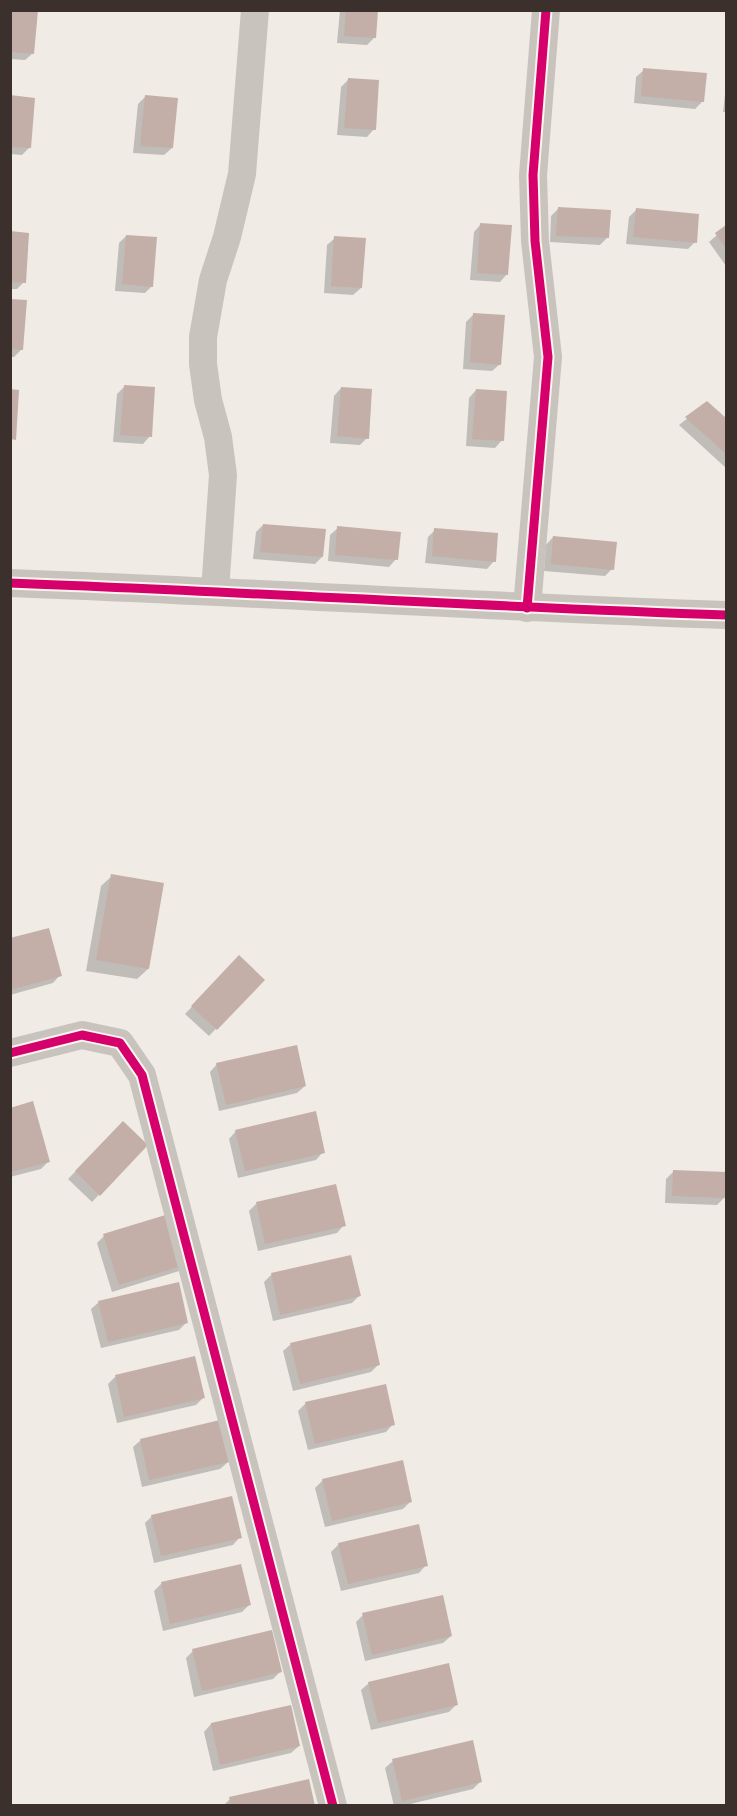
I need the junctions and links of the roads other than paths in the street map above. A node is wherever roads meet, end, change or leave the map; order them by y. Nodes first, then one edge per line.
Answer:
1 (255, 10) edge
2 (546, 10) edge
3 (10, 583) edge
4 (215, 591) junction
5 (527, 608) junction
6 (726, 615) edge
7 (10, 1053) edge
8 (333, 1806) edge

1 - 4 street
2 - 5 street
3 - 4 street
4 - 5 street
5 - 6 street
7 - 8 street

